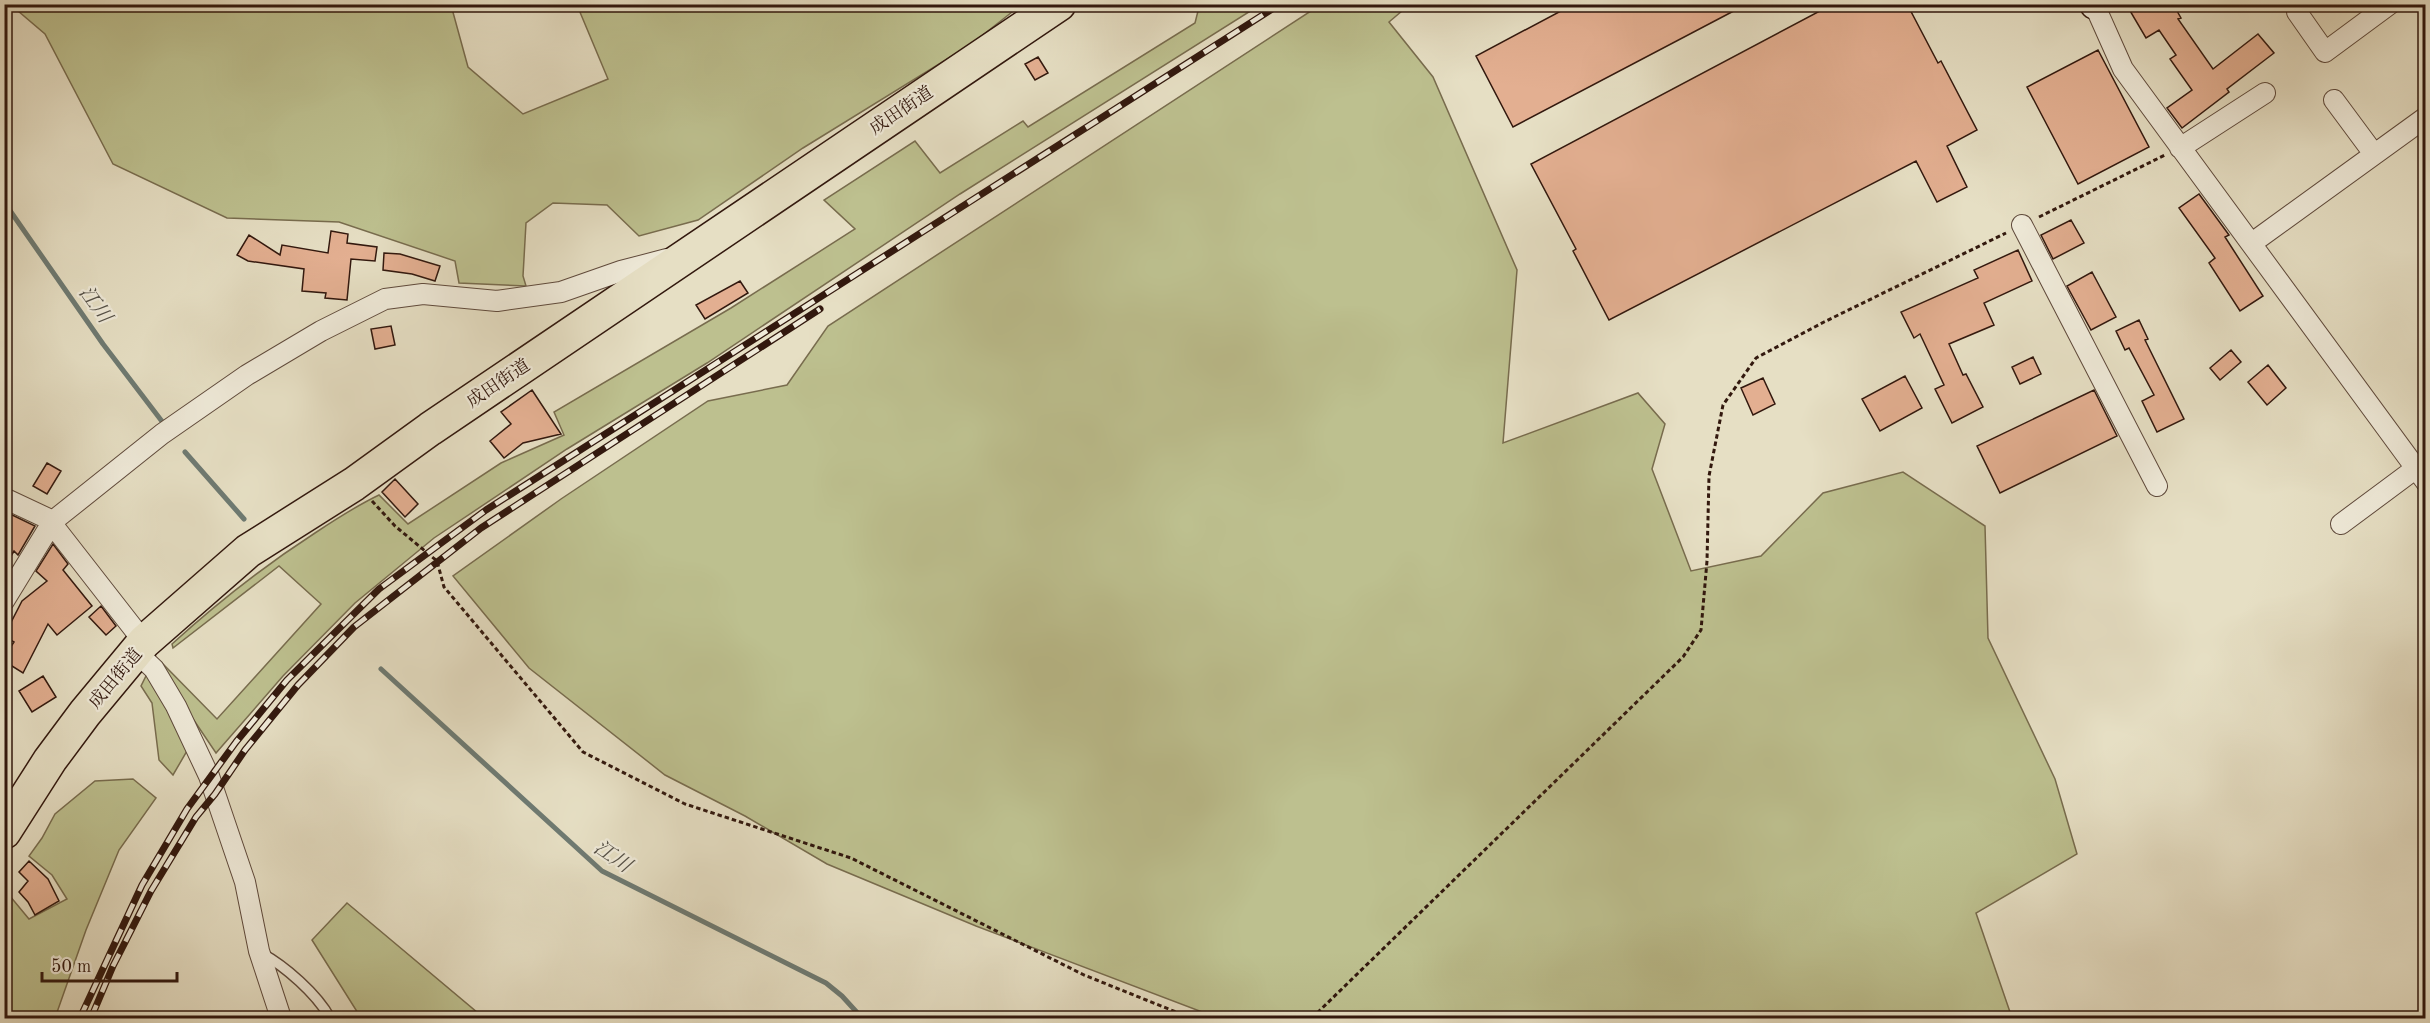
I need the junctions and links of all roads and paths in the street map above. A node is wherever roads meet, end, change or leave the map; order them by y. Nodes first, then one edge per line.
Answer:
1 (1059, 4) edge
2 (2391, 4) edge
3 (2095, 5) edge
4 (2297, 12) dead end
5 (2265, 93) dead end
6 (2334, 100) dead end
7 (2426, 117) edge
8 (2180, 148) junction
9 (2374, 154) junction
10 (2022, 225) junction
11 (2252, 243) junction
12 (692, 253) junction
13 (2422, 474) edge
14 (354, 483) junction
15 (2157, 486) dead end
16 (4, 498) edge
17 (53, 523) junction
18 (2341, 524) dead end
19 (4, 601) edge
20 (140, 647) junction
21 (4, 832) edge
22 (259, 951) junction
23 (281, 1018) edge
24 (330, 1018) edge
25 (1191, 1018) edge
26 (1312, 1018) edge

1 - 12 highway, 成田街道
2 - 4 street
3 - 8 street
5 - 8 street
6 - 9 street
7 - 9 street
8 - 10 path
8 - 11 street
9 - 11 street
10 - 15 street
10 - 26 path
11 - 13 street
12 - 14 highway, 成田街道
12 - 17 street
13 - 18 street
14 - 20 highway, 成田街道
14 - 25 path
16 - 17 street
17 - 19 street
17 - 20 street
20 - 21 highway, 成田街道
20 - 22 street
22 - 23 street
22 - 24 lane

